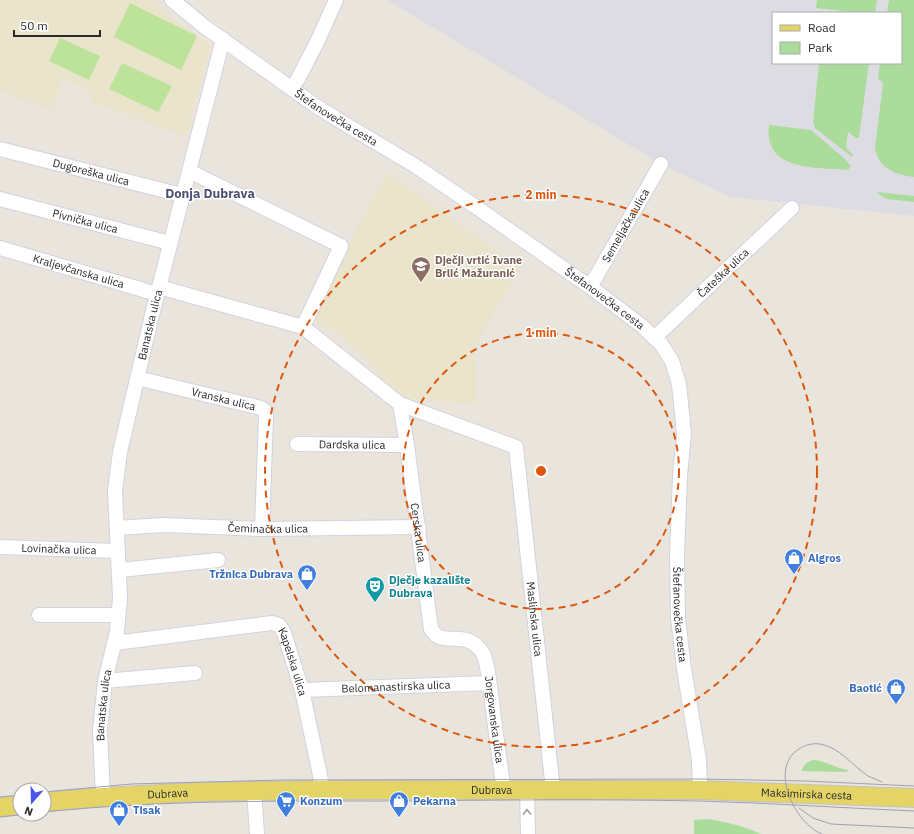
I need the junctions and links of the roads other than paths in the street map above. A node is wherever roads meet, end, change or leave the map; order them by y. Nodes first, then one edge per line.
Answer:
1 (172, 0) edge
2 (336, 0) edge
3 (223, 39) junction
4 (291, 88) junction
5 (0, 149) edge
6 (661, 164) dead end
7 (189, 171) junction
8 (182, 195) junction
9 (0, 199) edge
10 (792, 208) dead end
11 (170, 244) junction
12 (0, 248) edge
13 (590, 287) junction
14 (158, 291) junction
15 (304, 327) junction
16 (654, 338) junction
17 (137, 378) junction
18 (400, 404) junction
19 (297, 444) dead end
20 (407, 445) junction
21 (117, 528) junction
22 (418, 528) junction
23 (262, 529) junction
24 (0, 547) edge
25 (118, 551) junction
26 (218, 560) dead end
27 (120, 570) junction
28 (39, 615) dead end
29 (118, 616) junction
30 (115, 643) junction
31 (480, 649) joint
32 (194, 673) dead end
33 (105, 681) junction
34 (489, 684) junction
35 (302, 690) junction
36 (322, 790) junction
37 (506, 790) junction
38 (527, 790) junction
39 (553, 790) junction
40 (700, 790) junction
41 (254, 791) junction
42 (104, 797) junction
43 (914, 798) edge
44 (52, 801) edge
45 (12, 806) edge
46 (0, 807) edge
47 (257, 834) edge
48 (528, 834) edge

1 - 3 street, Štefanovečka cesta
2 - 4 street
3 - 4 street, Štefanovečka cesta
3 - 7 street, Banatska ulica
4 - 13 street, Štefanovečka cesta
5 - 8 street, Dugoreška ulica
6 - 13 street, Semeljačka ulica
7 - 8 street, Banatska ulica
7 - 15 street
8 - 11 street, Banatska ulica
9 - 11 street, Pivnička ulica
10 - 16 street, Čateška ulica
11 - 14 street, Banatska ulica
12 - 14 street, Kraljevčanska ulica
13 - 16 street, Štefanovečka cesta
14 - 15 street, Kraljevčanska ulica
14 - 17 street, Banatska ulica
15 - 18 street
16 - 40 street, Štefanovečka cesta
17 - 21 street, Banatska ulica
17 - 23 street, Vranska ulica
18 - 20 street, Cerska ulica
18 - 39 street, Maslinska ulica
19 - 20 street, Dardska ulica
20 - 22 street, Cerska ulica
21 - 23 street, Čeminačka ulica
21 - 25 street, Banatska ulica
22 - 23 street, Čeminačka ulica
22 - 31 street, Cerska ulica
24 - 25 street, Lovinačka ulica
25 - 27 street, Banatska ulica
26 - 27 street
27 - 29 street, Banatska ulica
28 - 29 street
29 - 30 street, Banatska ulica
30 - 33 street, Banatska ulica
30 - 35 street, Kapelska ulica
31 - 34 street, Jorgovanska ulica
32 - 33 street
33 - 42 street, Banatska ulica
34 - 35 street, Belomanastirska ulica
34 - 37 street, Jorgovanska ulica
35 - 36 street, Kapelska ulica
36 - 37 main road, Dubrava
36 - 41 main road, Dubrava
37 - 38 main road, Dubrava
38 - 39 main road, Dubrava
48 -> 38 street
39 - 40 main road, Dubrava
40 - 43 main road, Maksimirska cesta
41 - 42 main road, Dubrava
41 - 47 street
42 - 44 main road, Dubrava
45 - 46 main road

